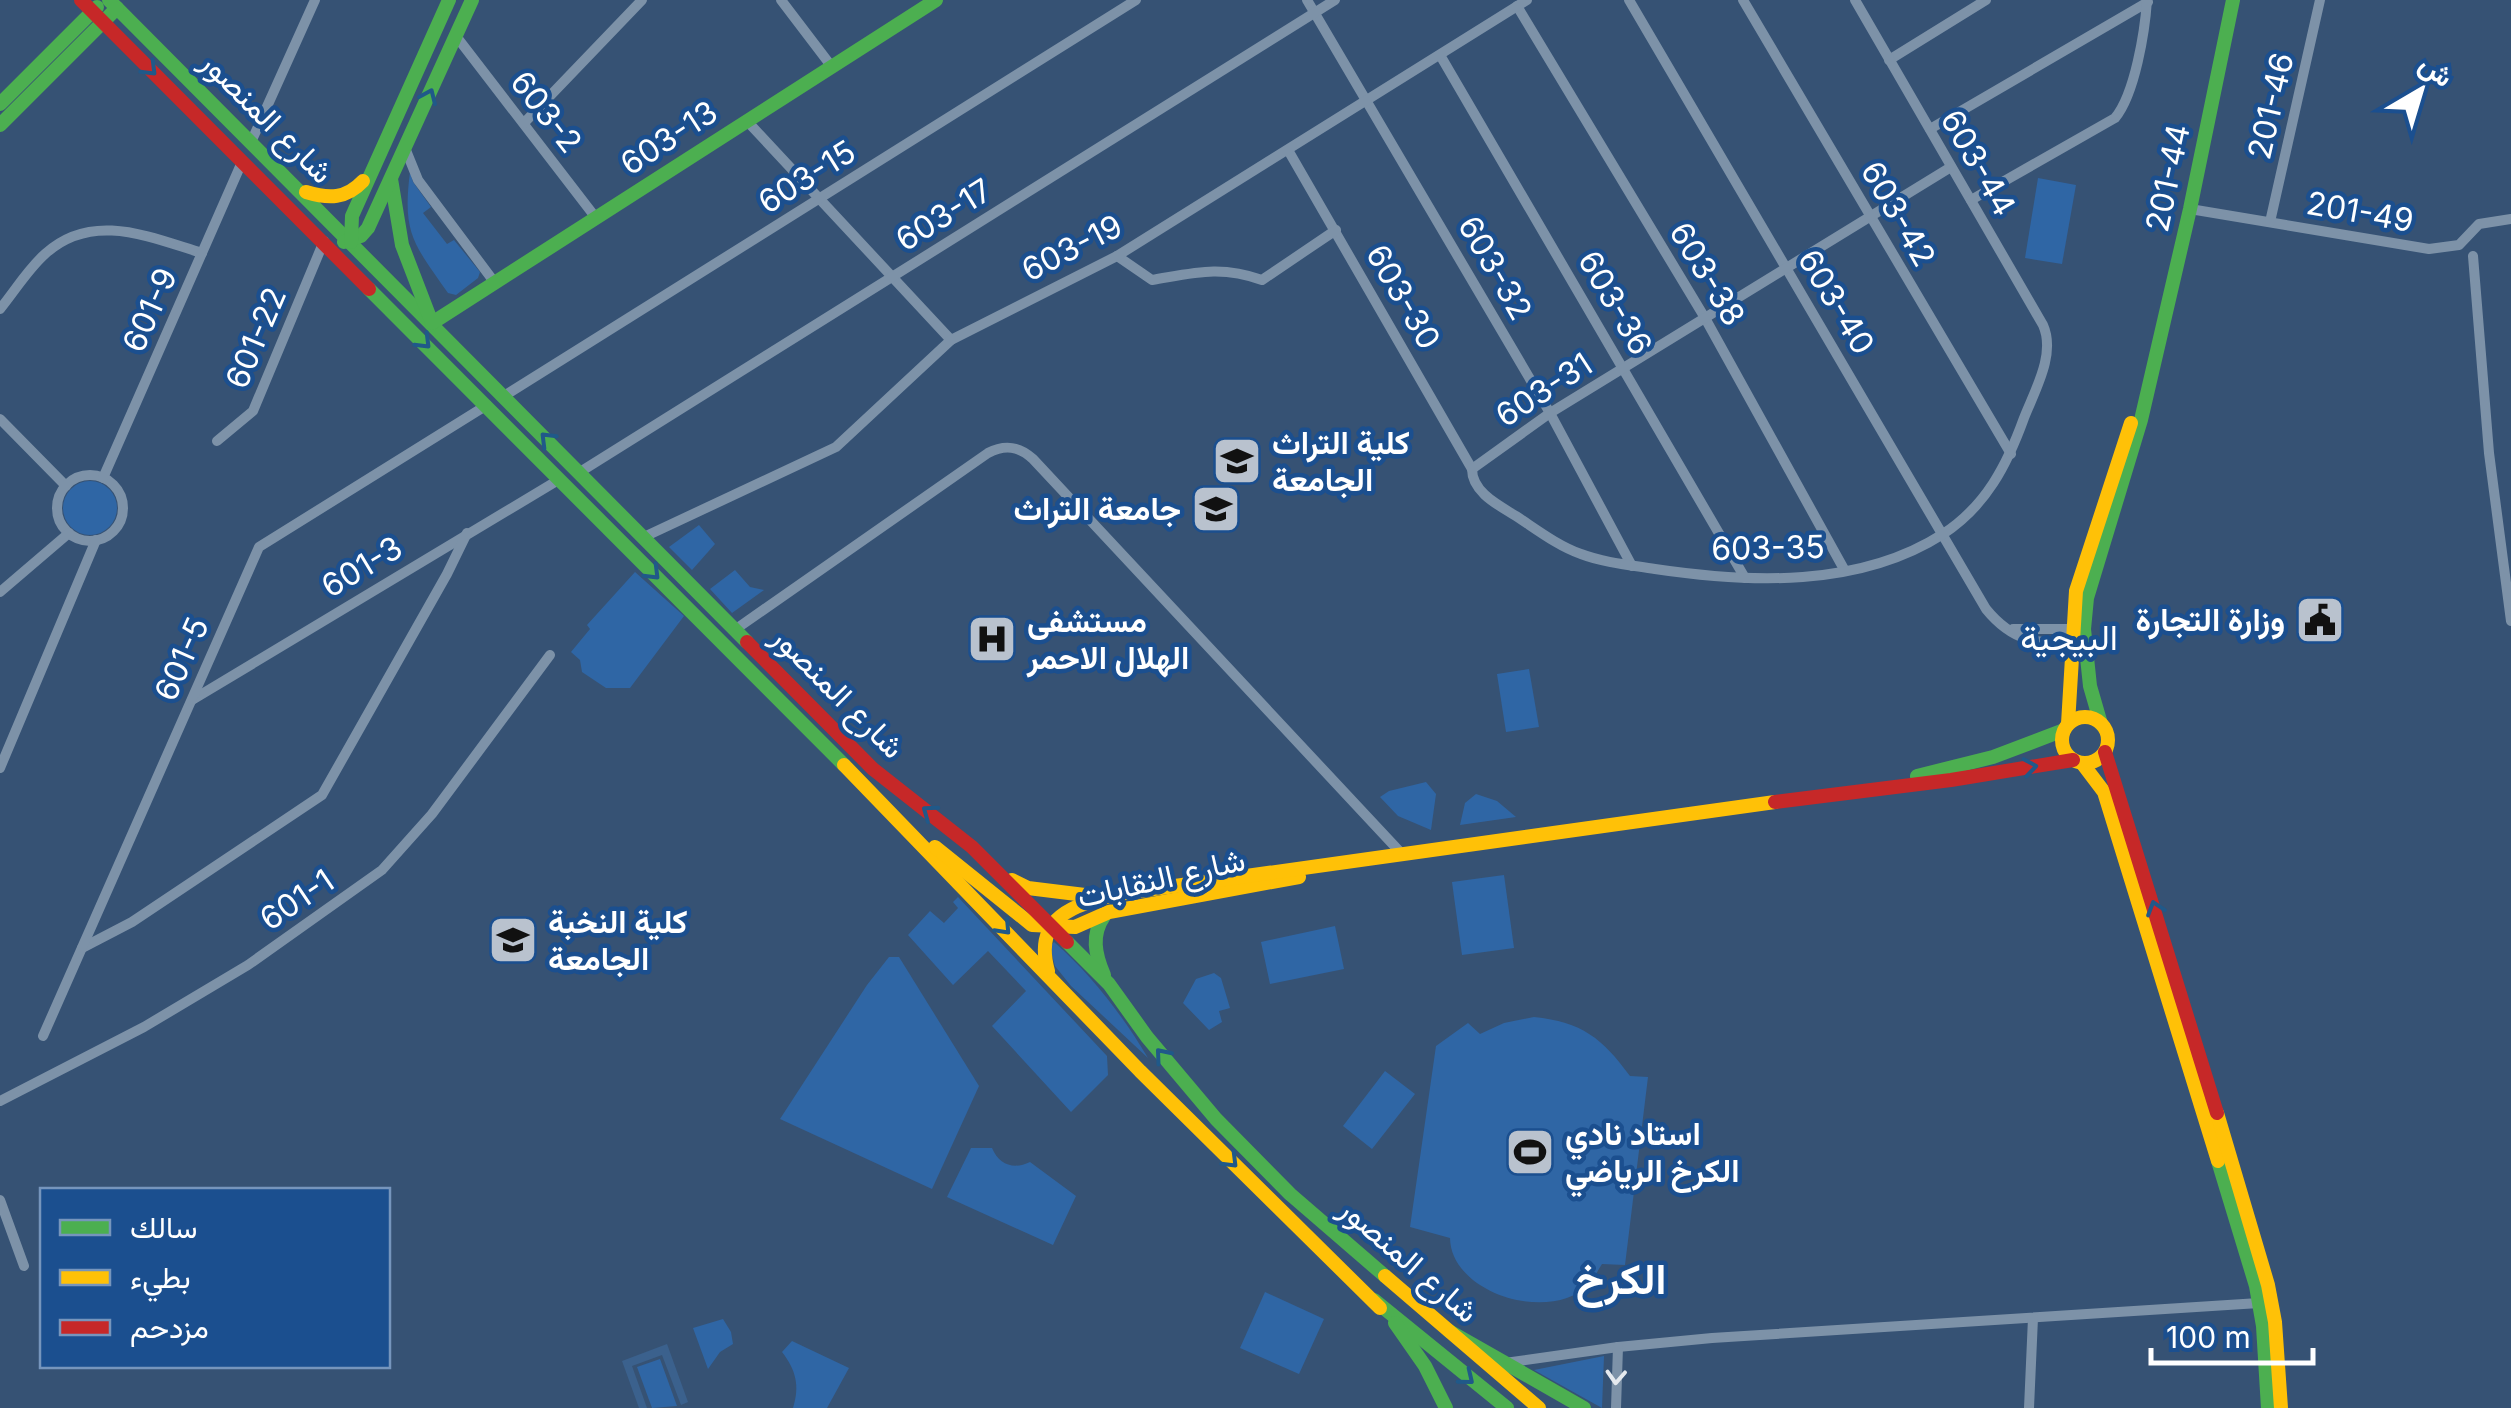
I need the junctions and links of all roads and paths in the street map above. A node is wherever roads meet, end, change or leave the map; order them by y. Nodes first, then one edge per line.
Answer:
1 (81, 0) edge
2 (315, 0) edge
3 (448, 0) edge
4 (472, 0) edge
5 (642, 0) edge
6 (781, 0) edge
7 (936, 0) edge
8 (1136, 0) edge
9 (1306, 0) edge
10 (1335, 0) edge
11 (1629, 0) edge
12 (1744, 0) edge
13 (1855, 0) edge
14 (1986, 0) edge
15 (2234, 0) edge
16 (2320, 0) edge
17 (2147, 1) edge
18 (114, 2) edge
19 (1522, 3) edge
20 (1314, 13) junction
21 (98, 17) junction
22 (456, 36) junction
23 (1440, 55) junction
24 (1890, 60) junction
25 (832, 67) junction
26 (1368, 100) junction
27 (0, 104) edge
28 (747, 122) junction
29 (524, 123) junction
30 (0, 125) edge
31 (1930, 130) junction
32 (252, 140) junction
33 (405, 148) junction
34 (1288, 150) junction
35 (242, 162) junction
36 (1952, 166) junction
37 (373, 169) junction
38 (392, 179) junction
39 (301, 190) junction
40 (819, 198) junction
41 (1971, 200) junction
42 (2190, 209) junction
43 (1870, 216) junction
44 (596, 218) junction
45 (2511, 219) edge
46 (2270, 222) junction
47 (1336, 230) junction
48 (351, 240) junction
49 (324, 241) junction
50 (202, 253) junction
51 (1117, 256) junction
52 (2472, 256) dead end
53 (1786, 268) junction
54 (355, 272) junction
55 (892, 277) junction
56 (495, 283) junction
57 (0, 310) edge
58 (1705, 318) junction
59 (432, 323) junction
60 (952, 340) junction
61 (2047, 354) joint
62 (1624, 368) junction
63 (504, 396) junction
64 (487, 406) junction
65 (1550, 413) junction
66 (0, 419) edge
67 (217, 441) dead end
68 (2010, 454) junction
69 (1472, 468) junction
70 (580, 472) junction
71 (103, 478) junction
72 (560, 479) junction
73 (66, 486) junction
74 (69, 533) junction
75 (467, 533) junction
76 (1943, 534) junction
77 (644, 536) junction
78 (96, 540) junction
79 (1632, 566) junction
80 (1845, 572) junction
81 (1744, 578) junction
82 (0, 592) edge
83 (2511, 621) edge
84 (736, 629) junction
85 (2078, 636) junction
86 (550, 655) dead end
87 (191, 700) junction
88 (2101, 724) junction
89 (2066, 727) junction
90 (2105, 752) junction
91 (2077, 761) junction
92 (0, 768) edge
93 (1830, 794) junction
94 (889, 810) junction
95 (1400, 853) junction
96 (1001, 876) junction
97 (1106, 904) junction
98 (1052, 926) junction
99 (82, 948) junction
100 (1056, 984) junction
101 (1110, 984) junction
102 (2172, 984) junction
103 (43, 1036) dead end
104 (0, 1100) edge
105 (0, 1200) edge
106 (24, 1266) dead end
107 (1374, 1300) junction
108 (2260, 1303) junction
109 (2033, 1318) junction
110 (1448, 1331) junction
111 (1618, 1346) junction
112 (1504, 1363) junction
113 (1446, 1408) edge
114 (1510, 1408) edge
115 (1527, 1408) edge
116 (1539, 1408) edge
117 (1584, 1408) edge
118 (1616, 1408) edge
119 (2029, 1408) edge
120 (2268, 1408) edge
121 (2281, 1408) edge

1 - 21 main road, شارع المنصور
2 - 32 street
3 - 37 main road
4 - 22 main road
5 - 29 street
6 - 25 street
7 - 25 main road, 603-13
8 - 40 street, 603-15
9 - 20 street, 603-32
10 - 20 street, 603-17
11 - 53 street, 603-40
12 - 43 street, 603-42
13 - 24 street, 603-44
14 - 24 street
15 - 42 main road, 201-44
16 - 46 street, 201-46
17 - 31 street
17 - 41 street
18 - 21 main road
18 - 32 main road, شارع المنصور
19 - 23 street, 603-19
19 - 58 street, 603-38
20 - 26 street, 603-32
20 - 55 street, 603-17
21 - 27 main road
21 - 30 main road
21 -> 35 main road, شارع المنصور
22 - 29 street, 603-2
33 -> 22 main road
23 - 26 street, 603-19
23 - 62 street, 603-36
24 - 31 street, 603-44
25 - 28 main road, 603-13
26 - 34 street, 603-19
26 - 65 street, 603-32
28 - 40 street
28 - 44 main road, 603-13
29 - 44 street, 603-2
31 - 36 street, 603-44
32 - 39 main road, شارع المنصور
33 - 38 main road
33 - 56 street
34 - 47 street, 603-30
34 - 51 street, 603-19
35 - 49 main road, شارع المنصور
35 - 50 street, 601-9
36 - 41 street, 603-44
36 - 43 street, 603-31
37 - 39 main road
37 - 48 main road
38 - 48 main road
38 - 59 main road
39 - 48 main road, شارع المنصور
40 - 55 street
40 - 63 street, 603-15
41 - 61 street, 603-44
42 - 46 street, 201-49
42 - 85 main road, 201-44
43 - 53 street, 603-31
43 - 68 street, 603-42
44 - 56 main road, 603-13
45 - 46 street, 201-49
47 - 51 street
47 - 69 street, 603-30
48 - 49 main road
48 - 54 main road
48 - 59 main road, شارع المنصور
49 - 54 main road, شارع المنصور
49 - 67 street, 601-22
50 - 57 street
50 - 71 street, 601-9
51 - 60 street, 603-19
52 - 83 street
53 - 58 street, 603-31
53 - 76 street, 603-40
54 -> 64 main road, شارع المنصور
55 - 60 street
55 - 70 street, 603-17
56 - 59 main road, 603-13
58 - 62 street, 603-31
58 - 80 street, 603-38
59 - 63 main road, شارع المنصور
60 - 77 street, 603-19
61 - 68 street, 603-35
62 - 65 street, 603-31
62 - 81 street, 603-36
70 -> 63 main road, شارع المنصور
64 - 72 main road, شارع المنصور
64 - 87 street, 601-5
65 - 69 street, 603-31
65 - 79 street, 603-32
66 - 73 street
68 - 76 street, 603-35
69 - 79 street, 603-35
70 - 77 main road, شارع المنصور
71 - 73 street
71 - 78 street
72 - 75 street, 601-3
72 -> 94 main road, شارع المنصور
73 - 74 street
74 - 78 street
74 - 82 street
75 - 87 street, 601-3
75 - 99 street
76 - 80 street, 603-35
76 - 85 street, 603-40
77 - 84 main road, شارع المنصور
78 - 92 street
79 - 81 street, 603-35
80 - 81 street, 603-35
84 - 95 street
96 -> 84 main road, شارع المنصور
85 - 88 main road, 201-44
85 - 89 main road, 201-44
86 - 104 street, 601-1
87 - 99 street, 601-5
88 - 89 main road
88 - 90 main road
89 - 91 main road
89 - 93 main road, شارع النقابات
90 - 91 main road
102 -> 90 main road
93 -> 91 main road, شارع النقابات
91 - 102 main road
93 - 95 main road, شارع النقابات
94 - 98 main road
94 -> 100 main road, شارع المنصور
95 - 97 main road, شارع النقابات
96 - 97 main road
96 - 98 main road, شارع المنصور
97 - 98 main road, شارع النقابات
97 - 101 main road
98 - 100 main road
98 - 101 main road, شارع المنصور
99 - 103 street, 601-5
100 -> 107 main road, شارع المنصور
110 -> 101 main road, شارع المنصور
102 - 108 main road
102 - 121 main road
105 - 106 street
107 - 113 main road, شارع المنصور
107 -> 114 main road
108 - 109 street
108 - 120 main road
109 - 111 street
109 - 119 street
110 - 112 main road
110 - 116 main road, شارع المنصور
111 - 112 street
111 -> 118 street
112 - 117 main road
114 - 115 main road

